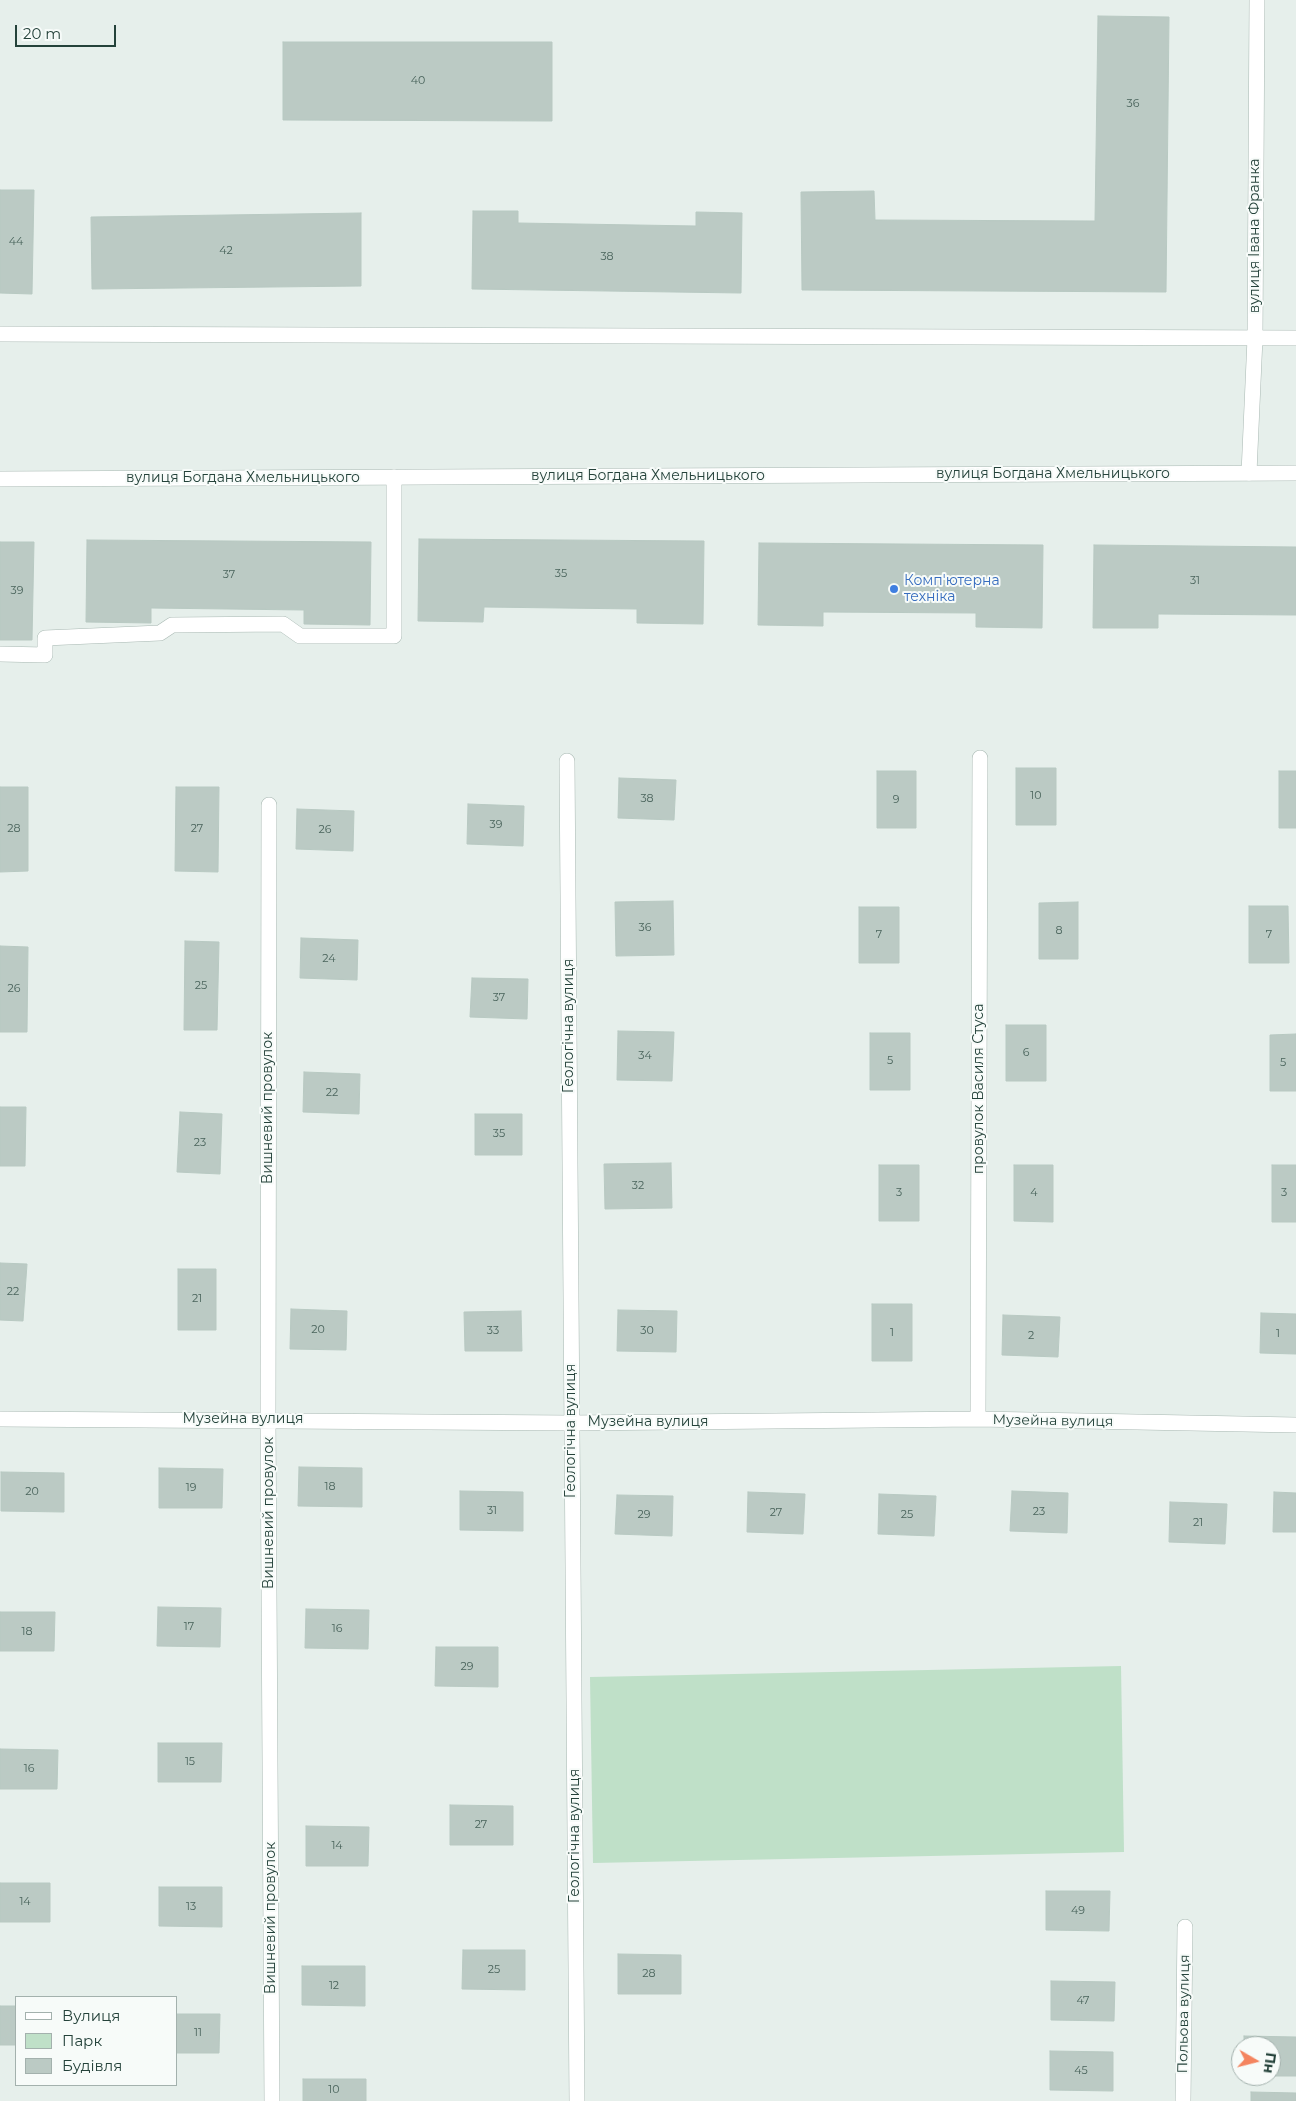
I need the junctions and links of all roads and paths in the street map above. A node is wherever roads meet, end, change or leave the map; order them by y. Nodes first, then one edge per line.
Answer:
1 (1257, 0) edge
2 (0, 334) edge
3 (1254, 338) junction
4 (1296, 338) edge
5 (1249, 473) junction
6 (1296, 473) edge
7 (394, 477) junction
8 (0, 479) edge
9 (0, 654) edge
10 (980, 758) dead end
11 (567, 761) dead end
12 (268, 805) dead end
13 (0, 1419) edge
14 (268, 1419) junction
15 (978, 1419) junction
16 (571, 1422) junction
17 (1296, 1425) edge
18 (1185, 1927) dead end
19 (272, 2101) edge
20 (577, 2101) edge
21 (1183, 2101) edge

1 - 3 street, вулиця Івана Франка
2 - 3 street
3 - 4 street
3 - 5 street, вулиця Івана Франка
5 - 6 street, вулиця Богдана Хмельницького
5 - 7 street, вулиця Богдана Хмельницького
7 - 8 street, вулиця Богдана Хмельницького
7 - 9 street
10 - 15 street, провулок Василя Стуса
11 - 16 street, Геологічна вулиця
12 - 14 street, Вишневий провулок
13 - 14 street, Музейна вулиця
14 - 16 street, Музейна вулиця
14 - 19 street, Вишневий провулок
15 - 16 street, Музейна вулиця
15 - 17 street, Музейна вулиця
16 - 20 street, Геологічна вулиця
18 - 21 street, Польова вулиця

